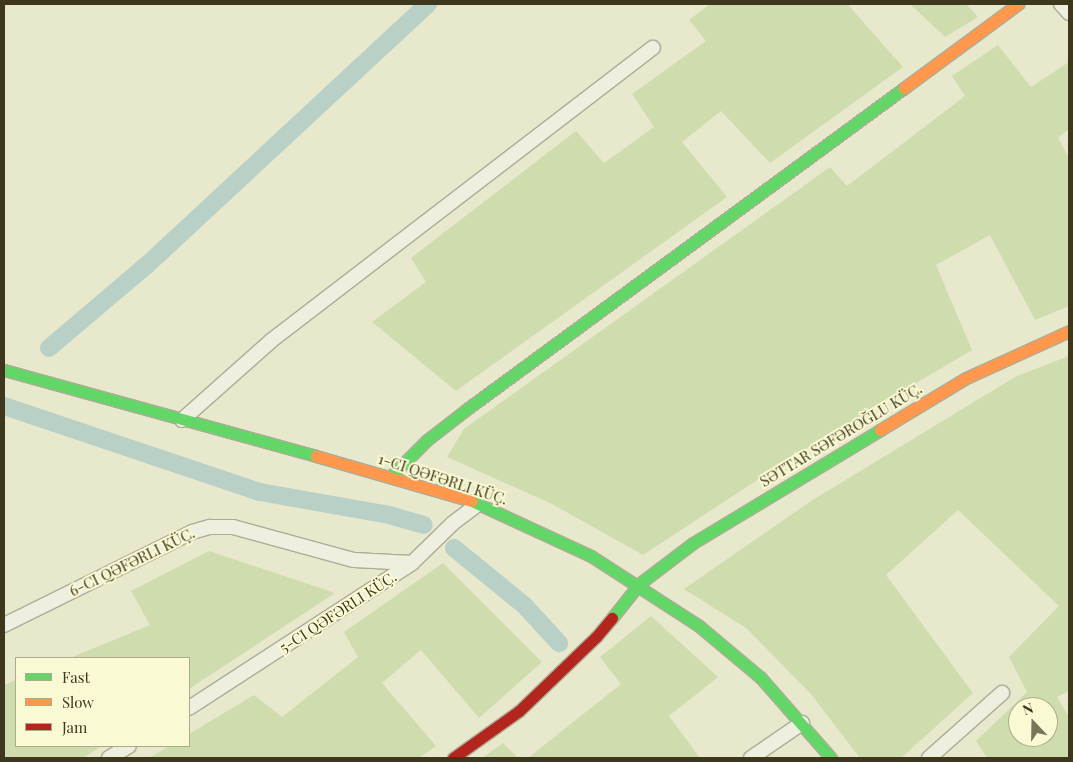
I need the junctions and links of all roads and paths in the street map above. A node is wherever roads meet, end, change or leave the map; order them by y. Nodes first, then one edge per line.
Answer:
1 (1018, 4) edge
2 (1061, 4) edge
3 (1069, 13) edge
4 (653, 48) dead end
5 (1069, 331) edge
6 (4, 370) edge
7 (182, 420) junction
8 (391, 476) junction
9 (478, 504) junction
10 (412, 563) junction
11 (639, 584) junction
12 (4, 624) edge
13 (1002, 693) dead end
14 (190, 707) edge
15 (802, 723) junction
16 (127, 747) edge
17 (109, 758) edge
18 (453, 758) edge
19 (751, 758) edge
20 (831, 758) edge
21 (929, 758) edge

1 - 8 street
2 - 3 street
4 - 7 street
5 - 11 street, SƏTTAR SƏFƏROĞLU KÜÇ.
6 - 7 street, 1-CI QƏFƏRLI KÜÇ.
7 - 8 street, 1-CI QƏFƏRLI KÜÇ.
8 - 9 street, 1-CI QƏFƏRLI KÜÇ.
9 - 10 street, 5-CI QƏFƏRLI KÜÇ.
9 - 11 street, 1-CI QƏFƏRLI KÜÇ.
10 - 12 street
10 - 14 street, 5-CI QƏFƏRLI KÜÇ.
11 - 15 street, 1-CI QƏFƏRLI KÜÇ.
11 - 18 street, SƏTTAR SƏFƏROĞLU KÜÇ.
13 - 21 street
15 - 19 street
15 - 20 street, 1-CI QƏFƏRLI KÜÇ.
16 - 17 street

